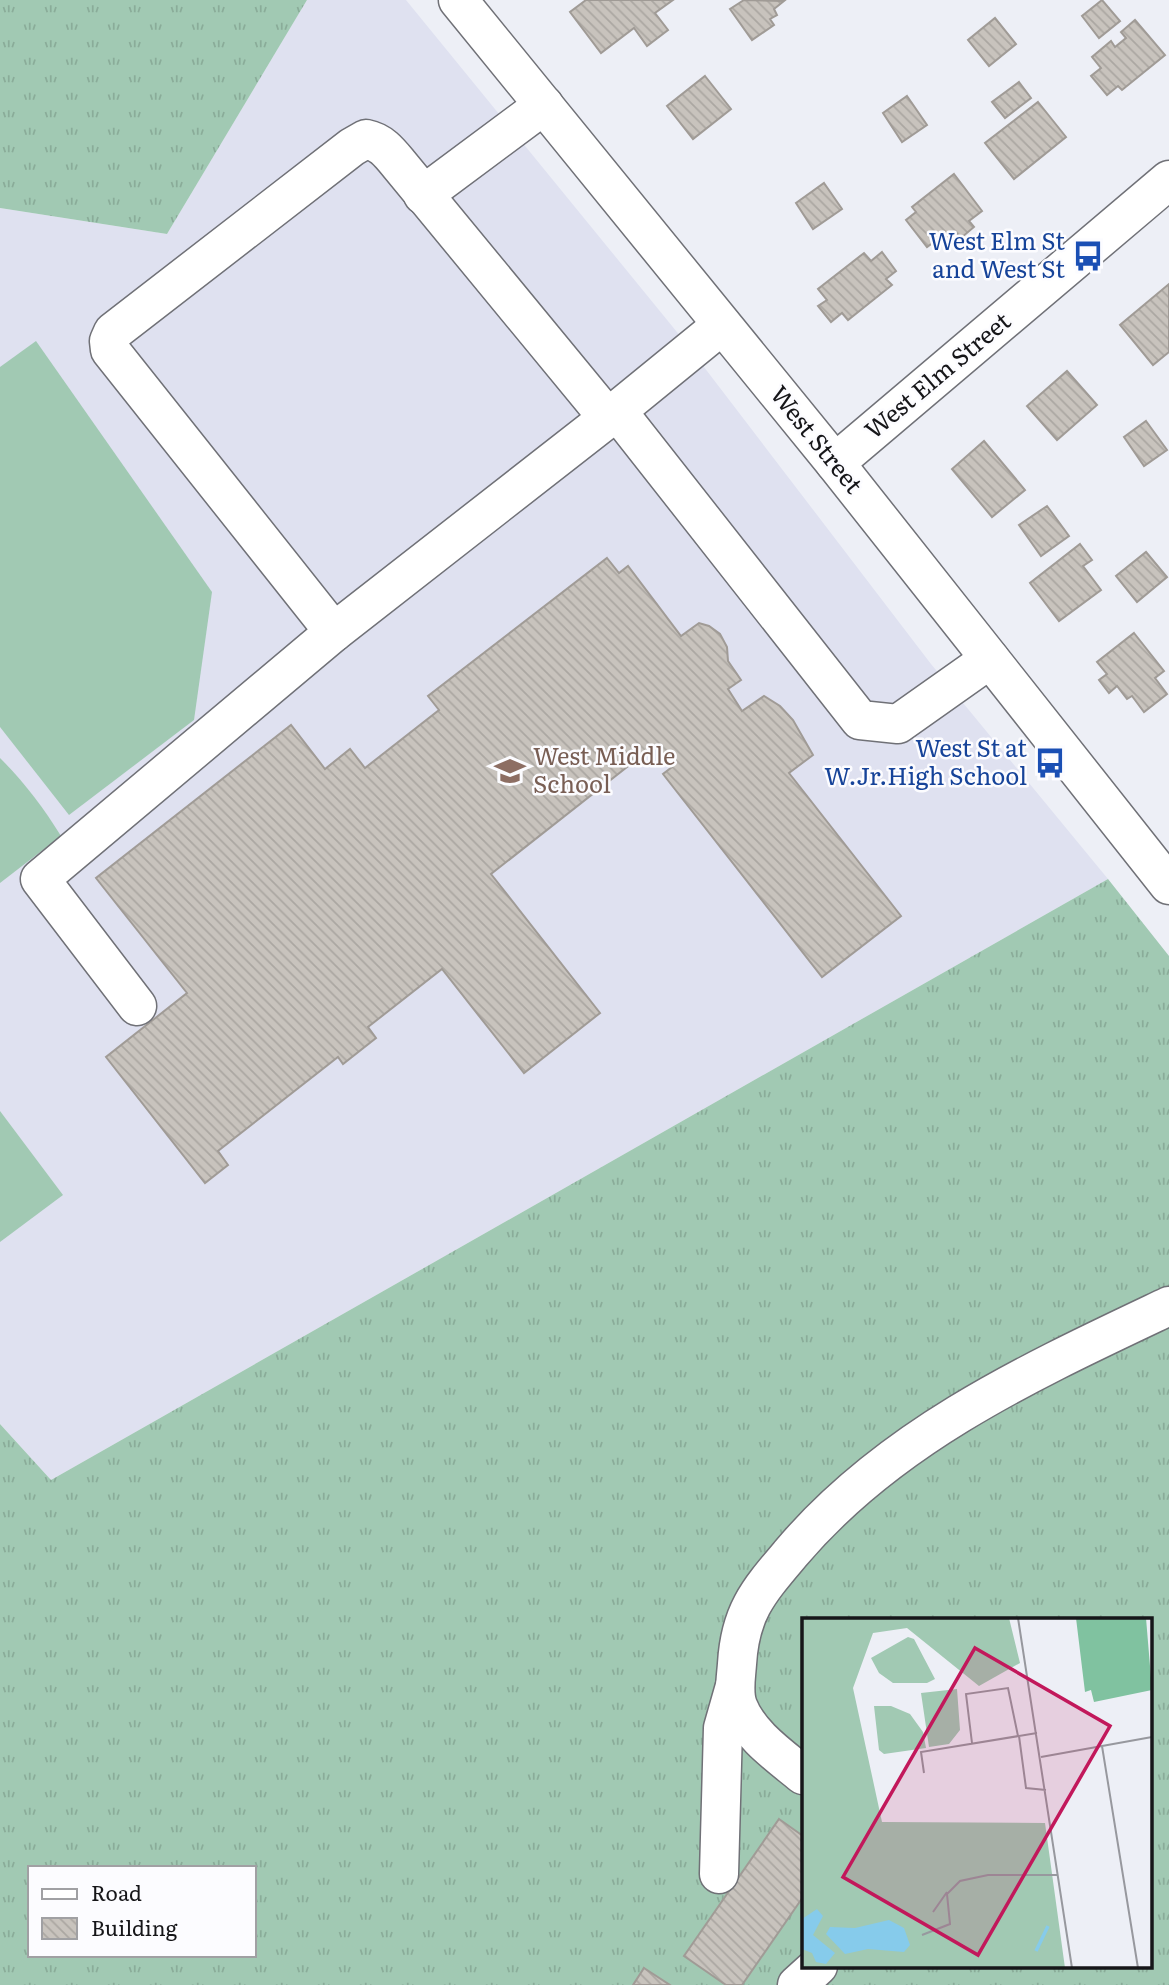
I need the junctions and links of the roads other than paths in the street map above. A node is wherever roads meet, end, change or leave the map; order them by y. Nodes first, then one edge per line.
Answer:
1 (458, 0) edge
2 (544, 105) junction
3 (1169, 180) edge
4 (423, 195) junction
5 (722, 325) junction
6 (612, 414) junction
7 (835, 463) junction
8 (334, 632) junction
9 (990, 659) junction
10 (1169, 885) edge
11 (137, 1006) dead end
12 (1169, 1306) edge
13 (735, 1686) junction
14 (802, 1774) edge
15 (719, 1874) dead end
16 (816, 1968) edge
17 (797, 1985) edge

1 - 2 street, West Street
2 - 4 street
2 - 5 street, West Street
3 - 7 street, West Elm Street
4 - 6 street
4 - 8 street
5 - 6 street
5 - 7 street, West Street
6 - 8 street
6 - 9 street
7 - 9 street, West Street
8 - 11 street
9 - 10 street, West Street
12 - 13 street
13 - 14 street
13 - 15 street
16 - 17 street

